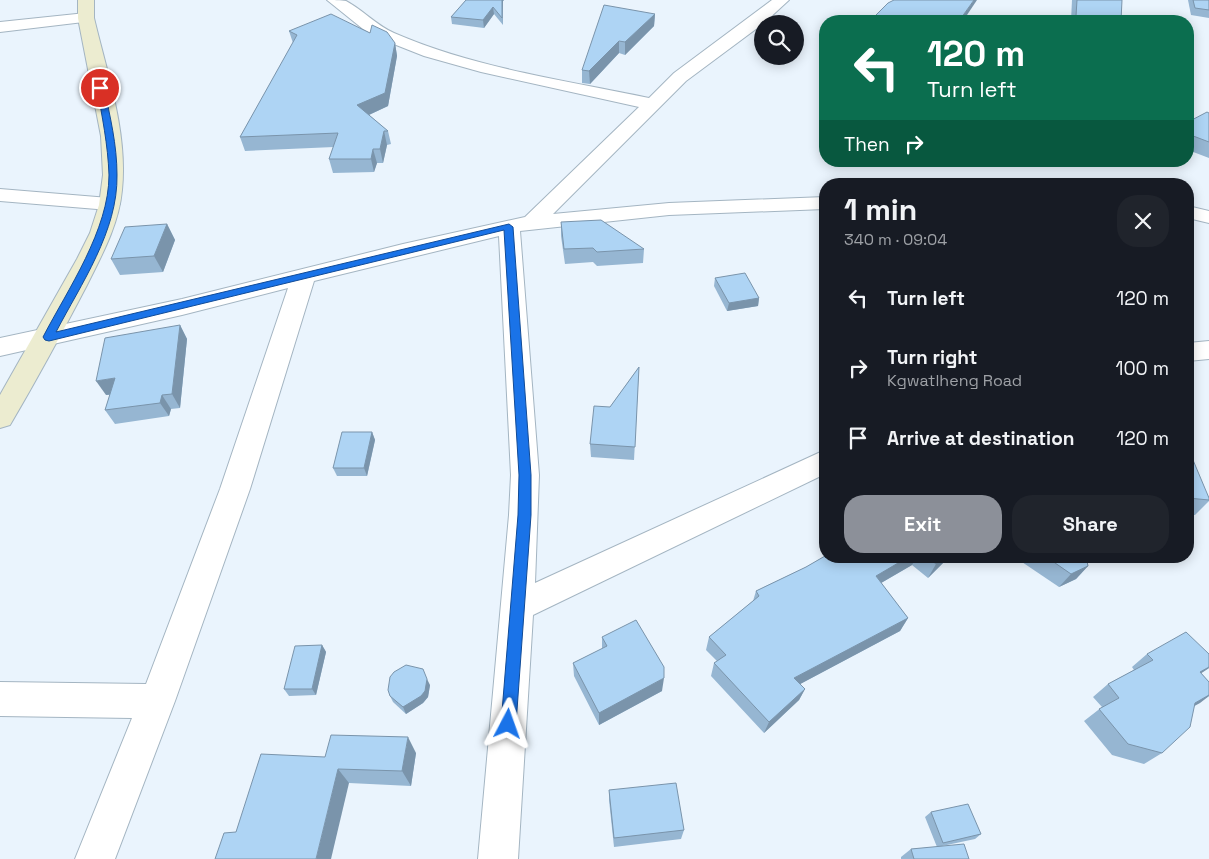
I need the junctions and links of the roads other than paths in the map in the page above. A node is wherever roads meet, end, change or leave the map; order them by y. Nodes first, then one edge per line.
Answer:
1 (335, 0) edge
2 (781, 0) edge
3 (86, 9) edge
4 (0, 27) edge
5 (653, 104) junction
6 (0, 196) edge
7 (819, 203) edge
8 (109, 204) junction
9 (1194, 213) edge
10 (1209, 217) edge
11 (520, 224) junction
12 (304, 278) junction
13 (49, 337) junction
14 (0, 347) edge
15 (1209, 350) edge
16 (1194, 351) edge
17 (0, 418) edge
18 (819, 465) edge
19 (517, 607) junction
20 (0, 700) edge
21 (157, 701) junction
22 (95, 859) edge
23 (498, 859) edge

1 - 5 street
2 - 5 street
3 - 4 street
3 - 8 street
5 - 11 street
6 - 8 street
7 - 11 street
8 - 13 street
9 - 10 street
11 - 12 street
11 - 19 street
12 - 13 street
12 - 21 street
13 - 14 street
13 - 17 street
15 - 16 street
18 - 19 street
19 - 23 street
20 - 21 street
21 - 22 street

